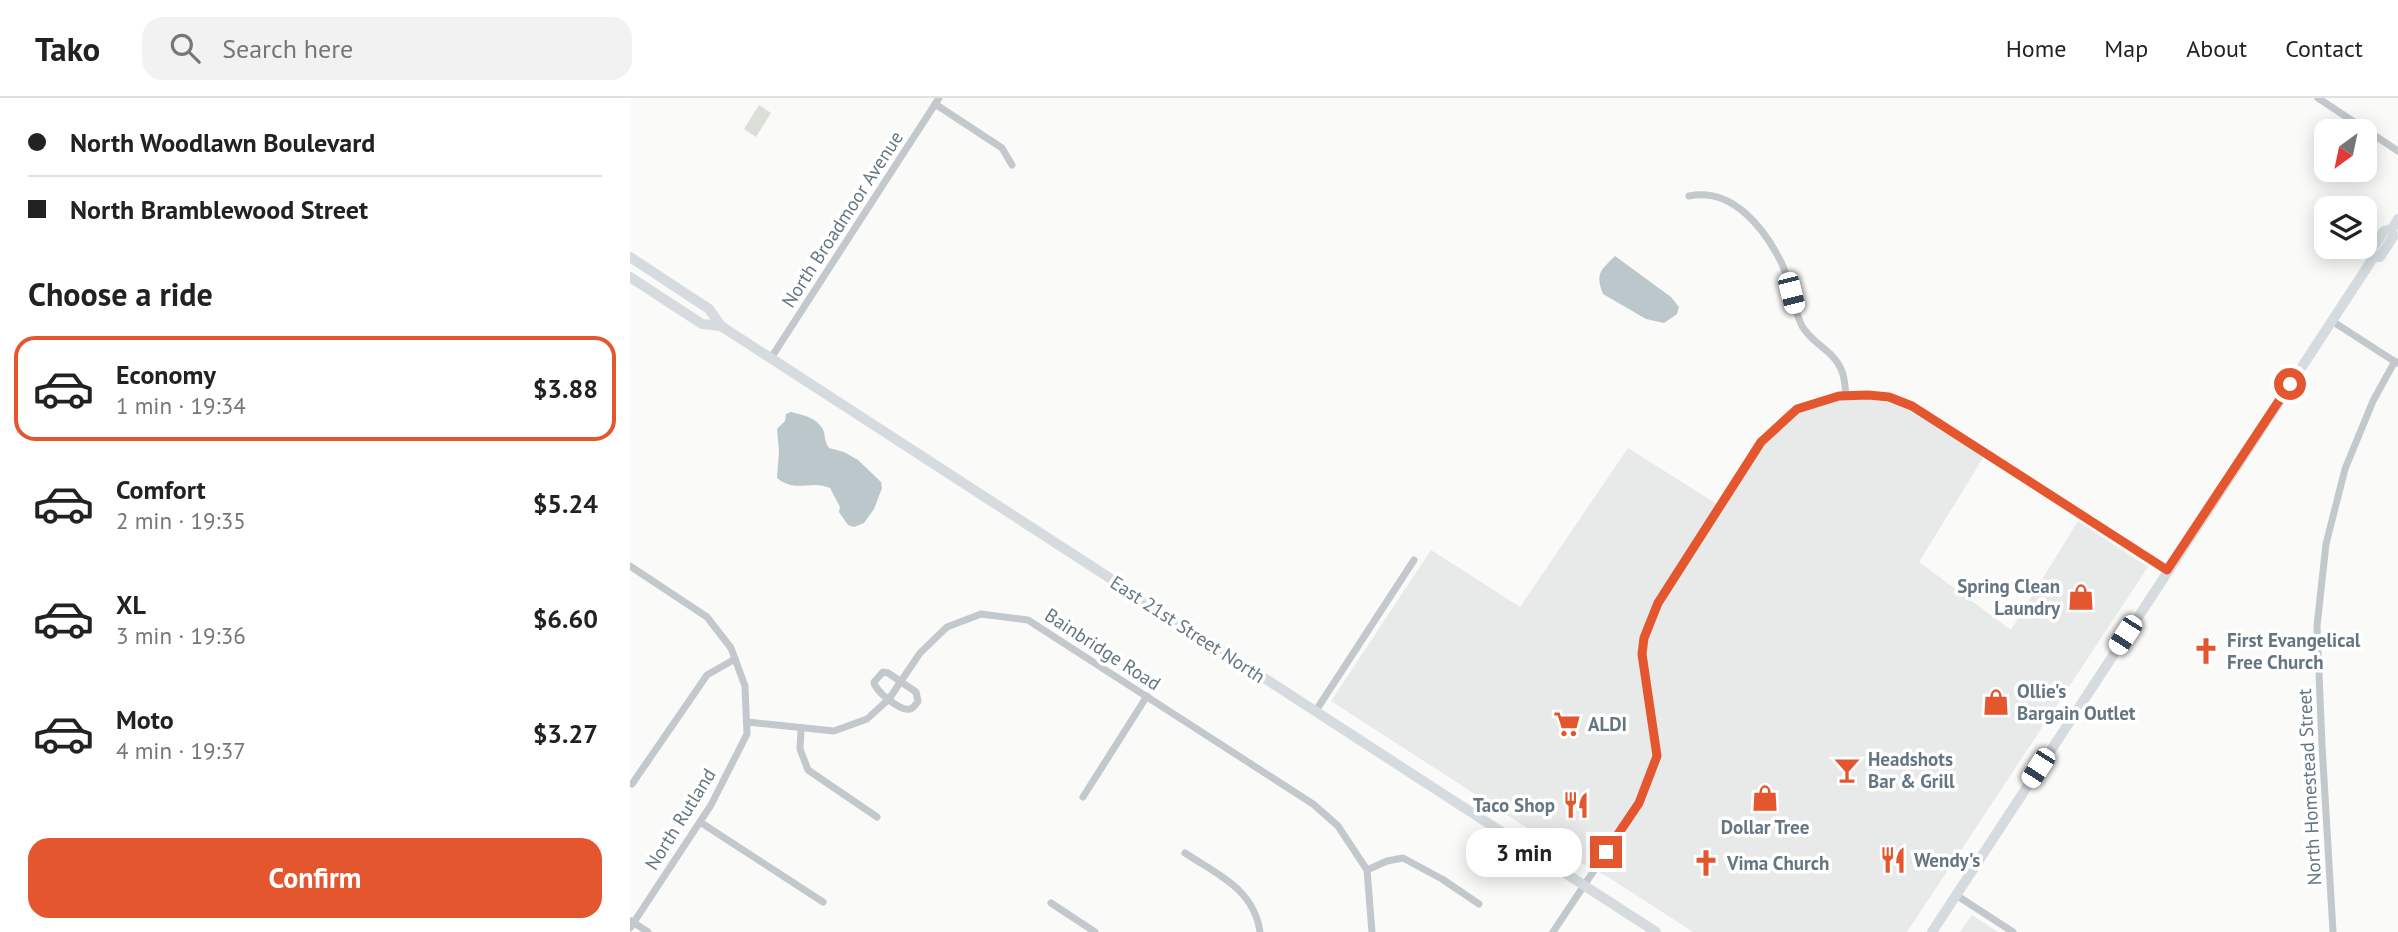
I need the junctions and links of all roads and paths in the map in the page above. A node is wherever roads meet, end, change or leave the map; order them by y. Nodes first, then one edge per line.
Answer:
1 (2318, 98) edge
2 (937, 101) edge
3 (2398, 150) edge
4 (1012, 165) dead end
5 (1689, 196) dead end
6 (2398, 219) edge
7 (630, 257) edge
8 (630, 277) edge
9 (2332, 321) junction
10 (720, 326) junction
11 (771, 358) junction
12 (2396, 362) edge
13 (1846, 396) junction
14 (1414, 560) dead end
15 (631, 570) edge
16 (2167, 570) junction
17 (735, 659) junction
18 (900, 682) junction
19 (1147, 696) junction
20 (889, 699) junction
21 (1315, 712) junction
22 (747, 722) junction
23 (801, 729) junction
24 (632, 784) dead end
25 (1083, 797) dead end
26 (877, 817) dead end
27 (700, 822) junction
28 (1185, 853) dead end
29 (1367, 870) junction
30 (1583, 885) junction
31 (1956, 895) junction
32 (823, 902) dead end
33 (1051, 903) dead end
34 (1479, 904) dead end
35 (631, 923) edge
36 (648, 932) edge
37 (1095, 932) edge
38 (1260, 932) edge
39 (1371, 932) edge
40 (1553, 932) edge
41 (1656, 932) edge
42 (1932, 932) edge
43 (2013, 932) edge
44 (2333, 932) edge

1 - 3 street
2 - 4 street
2 - 11 street, North Broadmoor Avenue
5 - 13 street
6 - 9 main road
7 - 10 main road, East 21st Street North
8 - 10 main road, East 21st Street North
9 - 12 street
9 - 16 main road
10 - 11 main road, East 21st Street North
11 - 21 main road, East 21st Street North
12 - 44 street, North Homestead Street
13 - 16 street
13 - 30 street
14 - 21 street
15 - 17 street
16 - 31 main road
17 - 22 street
17 - 24 street
18 - 19 street, Bainbridge Road
18 - 20 street, Bainbridge Road
18 - 20 street
18 - 20 street
19 - 25 street
19 - 29 street, Bainbridge Road
20 - 23 street, Bainbridge Road
21 - 30 main road, East 21st Street North
22 - 23 street, Bainbridge Road
22 - 27 street, North Rutland
23 - 26 street
27 - 32 street
27 - 35 street, North Rutland
28 - 38 street
29 - 34 street
29 - 39 street, Bainbridge Road
30 - 40 street
30 - 41 main road, East 21st Street North
31 - 42 main road
31 - 43 street
33 - 37 street
35 - 36 street

